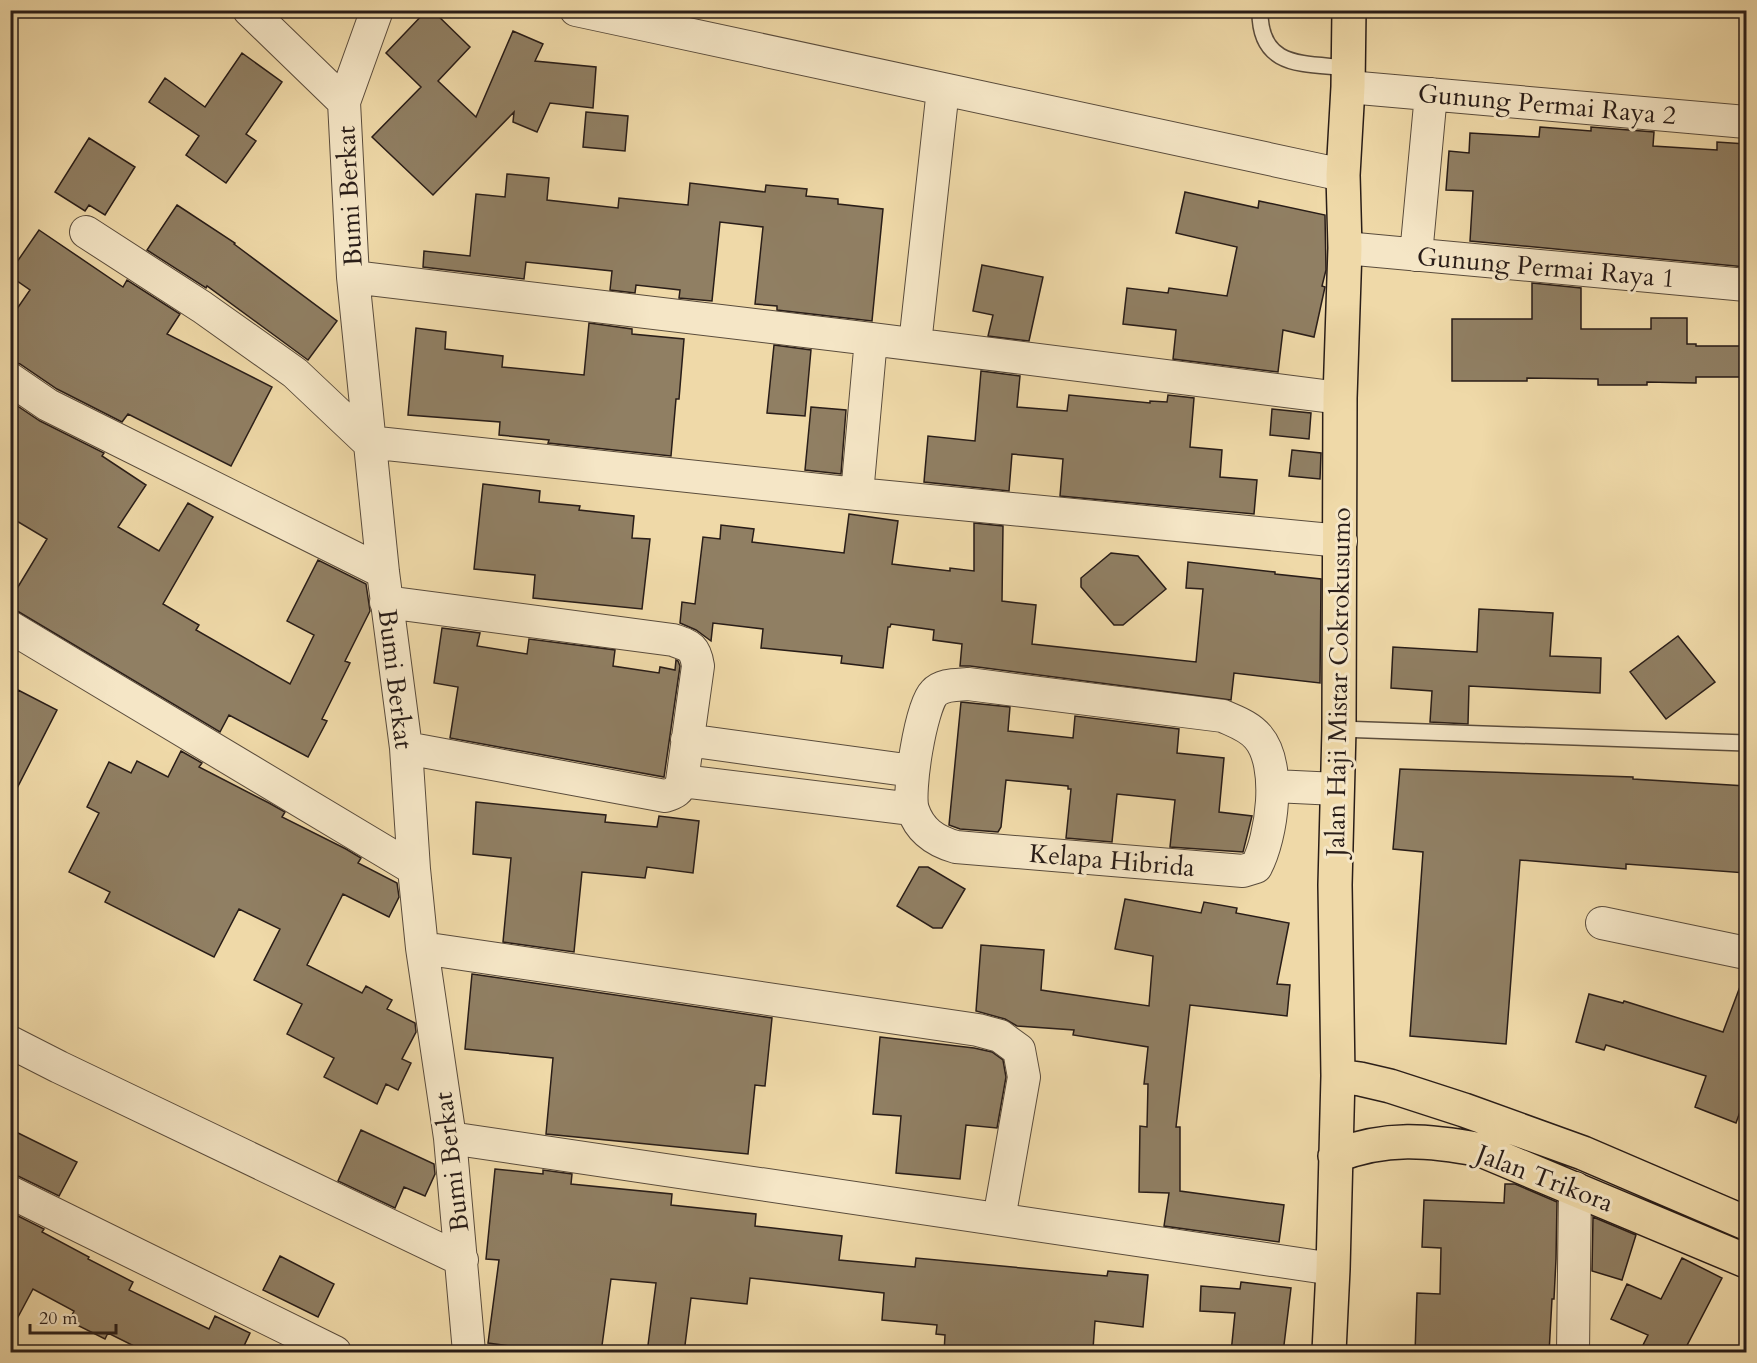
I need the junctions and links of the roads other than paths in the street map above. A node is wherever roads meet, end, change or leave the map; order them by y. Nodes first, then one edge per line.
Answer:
1 (249, 10) edge
2 (377, 10) edge
3 (576, 10) edge
4 (1260, 10) edge
5 (1348, 10) edge
6 (1348, 78) junction
7 (944, 89) junction
8 (1431, 94) junction
9 (344, 102) junction
10 (1746, 122) edge
11 (1344, 175) junction
12 (86, 232) dead end
13 (1345, 248) junction
14 (1416, 255) junction
15 (353, 277) junction
16 (1746, 285) edge
17 (871, 339) junction
18 (915, 344) junction
19 (10, 379) edge
20 (1340, 398) junction
21 (368, 442) junction
22 (857, 494) junction
23 (1341, 542) junction
24 (385, 587) junction
25 (10, 627) edge
26 (1339, 729) junction
27 (687, 740) junction
28 (1746, 743) edge
29 (406, 748) junction
30 (913, 771) junction
31 (682, 781) junction
32 (1274, 786) junction
33 (1337, 789) junction
34 (912, 809) junction
35 (414, 869) junction
36 (1602, 923) dead end
37 (422, 948) junction
38 (1746, 953) edge
39 (10, 1042) edge
40 (1338, 1076) junction
41 (450, 1138) junction
42 (1335, 1156) junction
43 (1575, 1188) junction
44 (10, 1192) edge
45 (999, 1219) junction
46 (1746, 1223) edge
47 (462, 1260) junction
48 (1746, 1261) edge
49 (1333, 1269) junction
50 (335, 1353) edge
51 (469, 1353) edge
52 (1329, 1353) edge
53 (1573, 1353) edge

1 - 9 street
2 - 9 street, Bumi Berkat
3 - 7 street
4 - 6 lane
5 - 6 main road, Jalan Haji Mistar Cokrokusumo
6 - 8 street, Gunung Permai Raya 2
6 - 11 main road, Jalan Haji Mistar Cokrokusumo
7 - 11 street
7 - 18 street
8 - 10 street, Gunung Permai Raya 2
8 - 14 street
9 - 15 street, Bumi Berkat
11 - 13 main road, Jalan Haji Mistar Cokrokusumo
12 - 21 street
13 - 14 street, Gunung Permai Raya 1
13 - 20 main road, Jalan Haji Mistar Cokrokusumo
14 - 16 street, Gunung Permai Raya 1
15 - 17 street
15 - 21 street, Bumi Berkat
17 - 18 street
17 - 22 street
18 - 20 street
19 - 24 street
20 - 23 main road, Jalan Haji Mistar Cokrokusumo
21 - 22 street
21 - 24 street, Bumi Berkat
22 - 23 street
23 - 26 main road, Jalan Haji Mistar Cokrokusumo
24 - 27 street
24 - 29 street, Bumi Berkat
25 - 35 street
26 - 28 lane
26 - 33 main road, Jalan Haji Mistar Cokrokusumo
27 - 30 street
27 - 31 street
29 - 31 street
29 - 35 street, Bumi Berkat
30 - 32 street
30 - 34 street
31 - 34 street
32 - 33 street
32 - 34 street, Kelapa Hibrida
33 - 40 main road, Jalan Haji Mistar Cokrokusumo
35 - 37 street, Bumi Berkat
36 - 38 street
37 - 41 street, Bumi Berkat
37 - 45 street
39 - 47 street
40 - 42 main road, Jalan Haji Mistar Cokrokusumo
40 - 46 main road, Jalan Trikora
41 - 45 street
41 - 47 street, Bumi Berkat
42 - 43 main road, Jalan Trikora
42 - 49 main road, Jalan Haji Mistar Cokrokusumo
43 - 48 main road, Jalan Trikora
43 - 53 street
44 - 50 street
45 - 49 street
47 - 51 street, Bumi Berkat
49 - 52 main road, Jalan Haji Mistar Cokrokusumo

